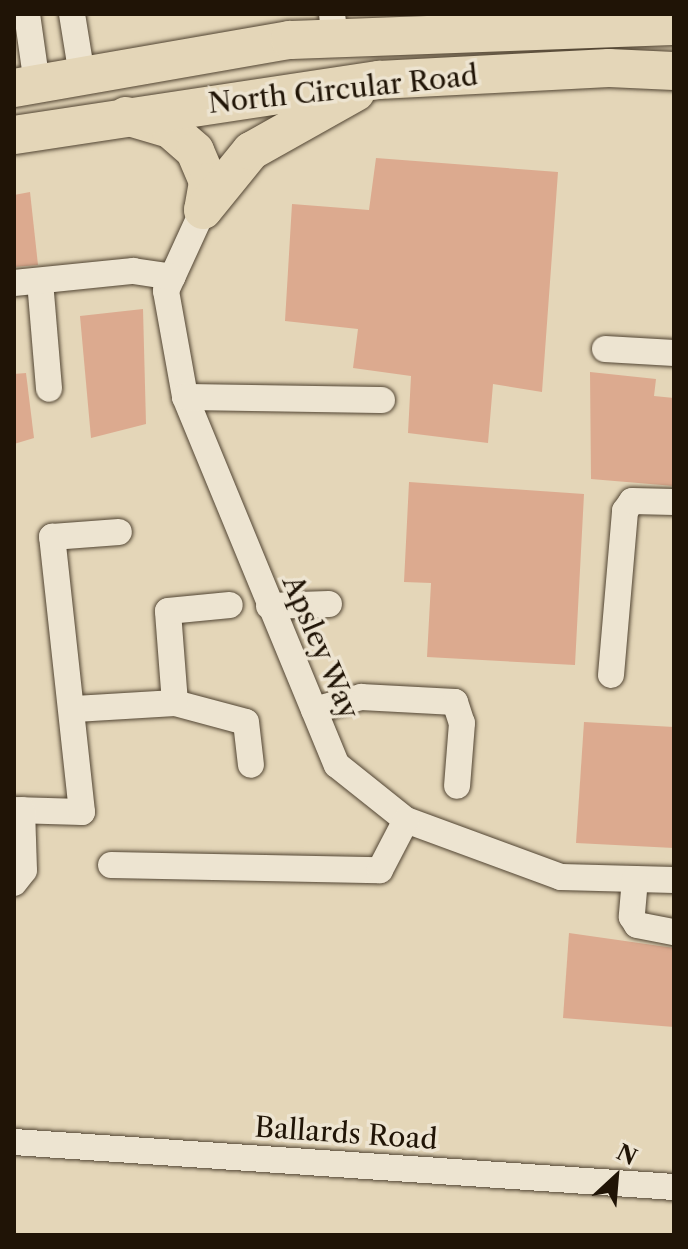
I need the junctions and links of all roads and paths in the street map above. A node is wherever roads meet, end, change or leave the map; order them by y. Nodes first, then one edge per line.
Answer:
1 (27, 14) edge
2 (72, 14) edge
3 (527, 22) edge
4 (415, 24) edge
5 (334, 26) edge
6 (674, 26) edge
7 (674, 71) edge
8 (82, 76) junction
9 (379, 80) junction
10 (26, 86) edge
11 (120, 115) junction
12 (14, 135) edge
13 (203, 210) junction
14 (173, 277) junction
15 (40, 281) junction
16 (14, 283) edge
17 (605, 349) dead end
18 (674, 353) edge
19 (49, 389) dead end
20 (185, 397) junction
21 (382, 400) dead end
22 (674, 502) edge
23 (119, 532) dead end
24 (329, 604) dead end
25 (230, 605) dead end
26 (269, 606) junction
27 (611, 675) dead end
28 (175, 703) junction
29 (75, 709) junction
30 (314, 710) junction
31 (251, 765) dead end
32 (457, 786) dead end
33 (18, 810) edge
34 (406, 820) junction
35 (111, 865) dead end
36 (635, 879) junction
37 (674, 880) edge
38 (14, 883) edge
39 (674, 932) edge
40 (14, 1142) edge
41 (674, 1187) edge

1 - 10 street
2 - 8 street
3 - 4 highway, North Circular Road
3 - 6 highway, North Circular Road
4 - 5 highway, North Circular Road
5 - 8 highway, North Circular Road
7 - 9 highway, North Circular Road
8 - 10 highway, North Circular Road
9 - 11 highway, North Circular Road
9 - 13 highway
11 - 12 highway, North Circular Road
11 - 13 highway
13 - 14 street, Apsley Way
14 - 15 street
14 - 20 street, Apsley Way
15 - 16 street
15 - 19 street
17 - 18 street
20 - 21 street
20 - 26 street, Apsley Way
22 - 27 street
23 - 29 street
24 - 26 street
25 - 28 street
26 - 30 street, Apsley Way
28 - 29 street
28 - 31 street
29 - 33 street
30 - 32 street
30 - 34 street, Apsley Way
33 - 38 street
34 - 35 street
34 - 36 street, Apsley Way
36 - 37 street, Apsley Way
36 - 39 street
40 - 41 street, Ballards Road

